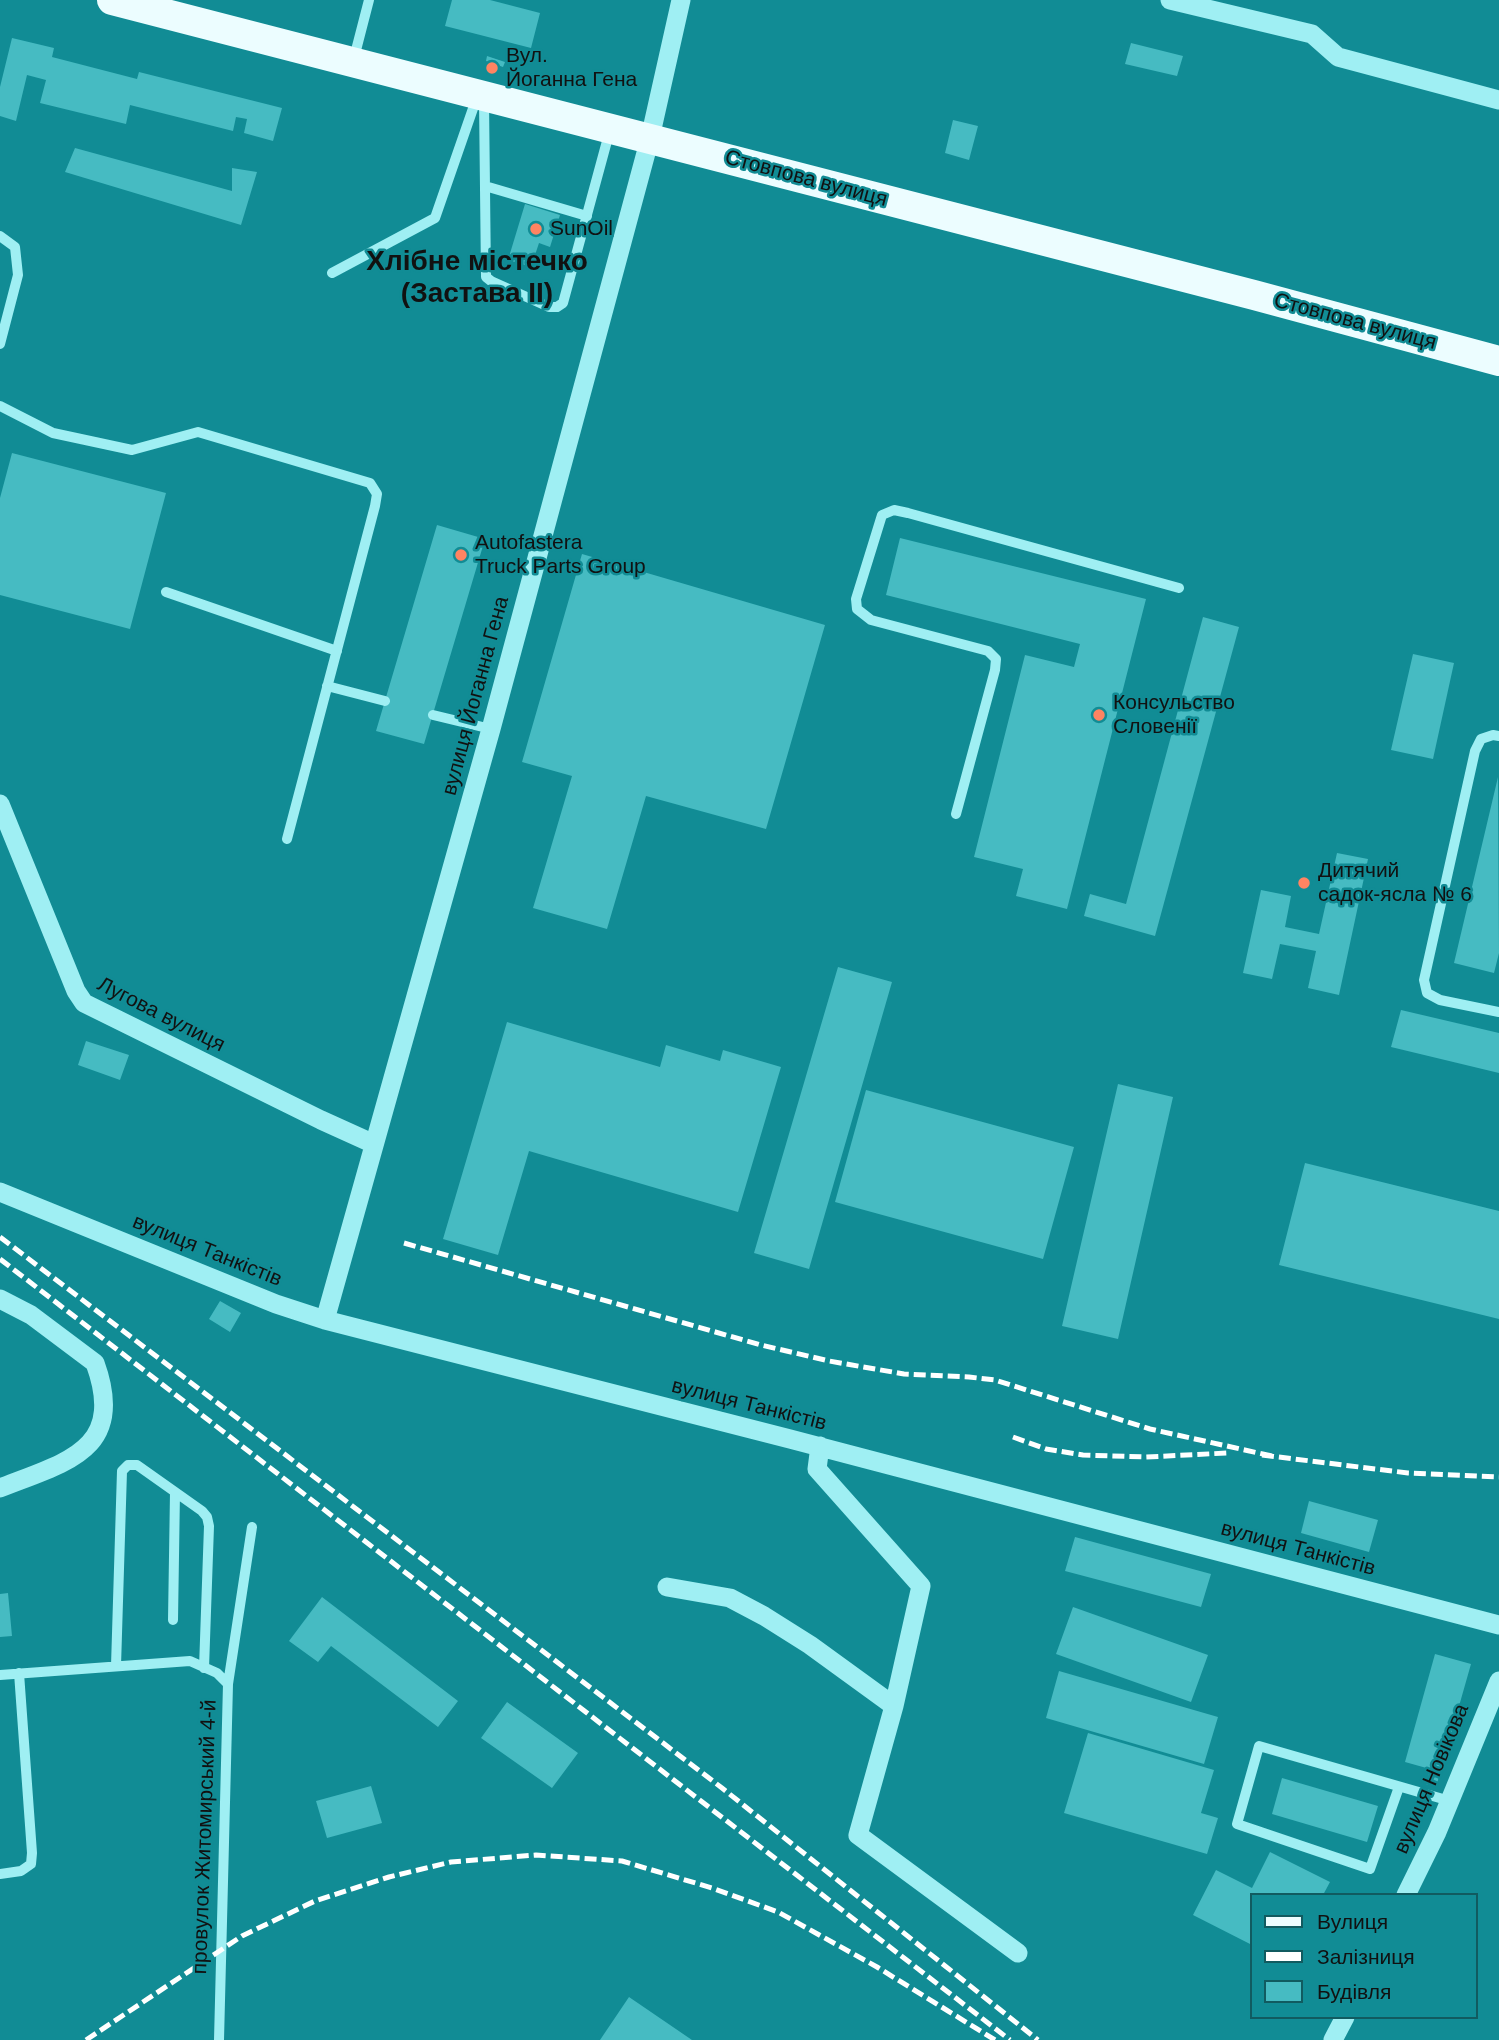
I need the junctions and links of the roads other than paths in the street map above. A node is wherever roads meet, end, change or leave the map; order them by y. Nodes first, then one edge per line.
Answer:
1 (112, 0) edge
2 (369, 0) edge
3 (681, 0) edge
4 (1170, 0) edge
5 (353, 62) junction
6 (481, 96) junction
7 (1499, 100) edge
8 (610, 128) junction
9 (650, 138) junction
10 (485, 186) junction
11 (587, 216) junction
12 (0, 236) edge
13 (332, 273) dead end
14 (0, 344) edge
15 (1499, 362) edge
16 (0, 406) edge
17 (1180, 588) dead end
18 (166, 592) dead end
19 (337, 651) junction
20 (327, 686) junction
21 (385, 701) dead end
22 (433, 715) dead end
23 (491, 729) junction
24 (1499, 737) edge
25 (0, 804) edge
26 (956, 814) dead end
27 (287, 839) dead end
28 (1499, 1012) edge
29 (374, 1144) junction
30 (0, 1192) edge
31 (1, 1300) edge
32 (325, 1320) junction
33 (820, 1447) junction
34 (0, 1488) edge
35 (175, 1492) junction
36 (251, 1527) dead end
37 (667, 1587) dead end
38 (173, 1620) dead end
39 (1499, 1625) edge
40 (116, 1666) junction
41 (204, 1668) junction
42 (19, 1673) junction
43 (0, 1675) edge
44 (1499, 1681) edge
45 (228, 1684) junction
46 (894, 1706) junction
47 (1399, 1787) junction
48 (1450, 1801) junction
49 (0, 1874) edge
50 (1407, 1893) edge
51 (1018, 1953) dead end
52 (1344, 2019) edge
53 (219, 2040) edge
54 (1334, 2040) edge

1 - 5 main road, Стовпова вулиця
2 - 5 lane
3 - 9 street, вулиця Йоганна Гена
4 - 7 street
5 - 6 main road, Стовпова вулиця
6 - 8 main road, Стовпова вулиця
6 - 10 lane
6 - 13 lane
8 - 9 main road, Стовпова вулиця
8 - 11 lane
9 - 15 main road, Стовпова вулиця
9 - 23 street, вулиця Йоганна Гена
10 - 11 lane
10 - 11 lane
12 - 14 lane
16 - 19 lane
17 - 26 lane
18 - 19 lane
19 - 20 lane
20 - 21 lane
20 - 27 lane
22 - 23 lane
23 - 29 street, вулиця Йоганна Гена
24 - 28 lane
25 - 29 street, Лугова вулиця
29 - 32 street, вулиця Йоганна Гена
30 - 32 street, вулиця Танкістів
31 - 34 street
32 - 33 street, вулиця Танкістів
33 - 39 street, вулиця Танкістів
33 - 46 street
35 - 38 lane
35 - 40 lane
35 - 41 lane
36 - 45 lane
37 - 46 street
40 - 41 lane, провулок Житомирський 4-й
40 - 42 lane, провулок Житомирський 4-й
41 - 45 lane, провулок Житомирський 4-й
42 - 43 lane, провулок Житомирський 4-й
42 - 49 lane
44 - 48 street, вулиця Новікова
45 - 53 lane, провулок Житомирський 4-й
46 - 51 street
47 - 47 lane
47 - 48 lane
48 - 50 street, вулиця Новікова
52 - 54 street

